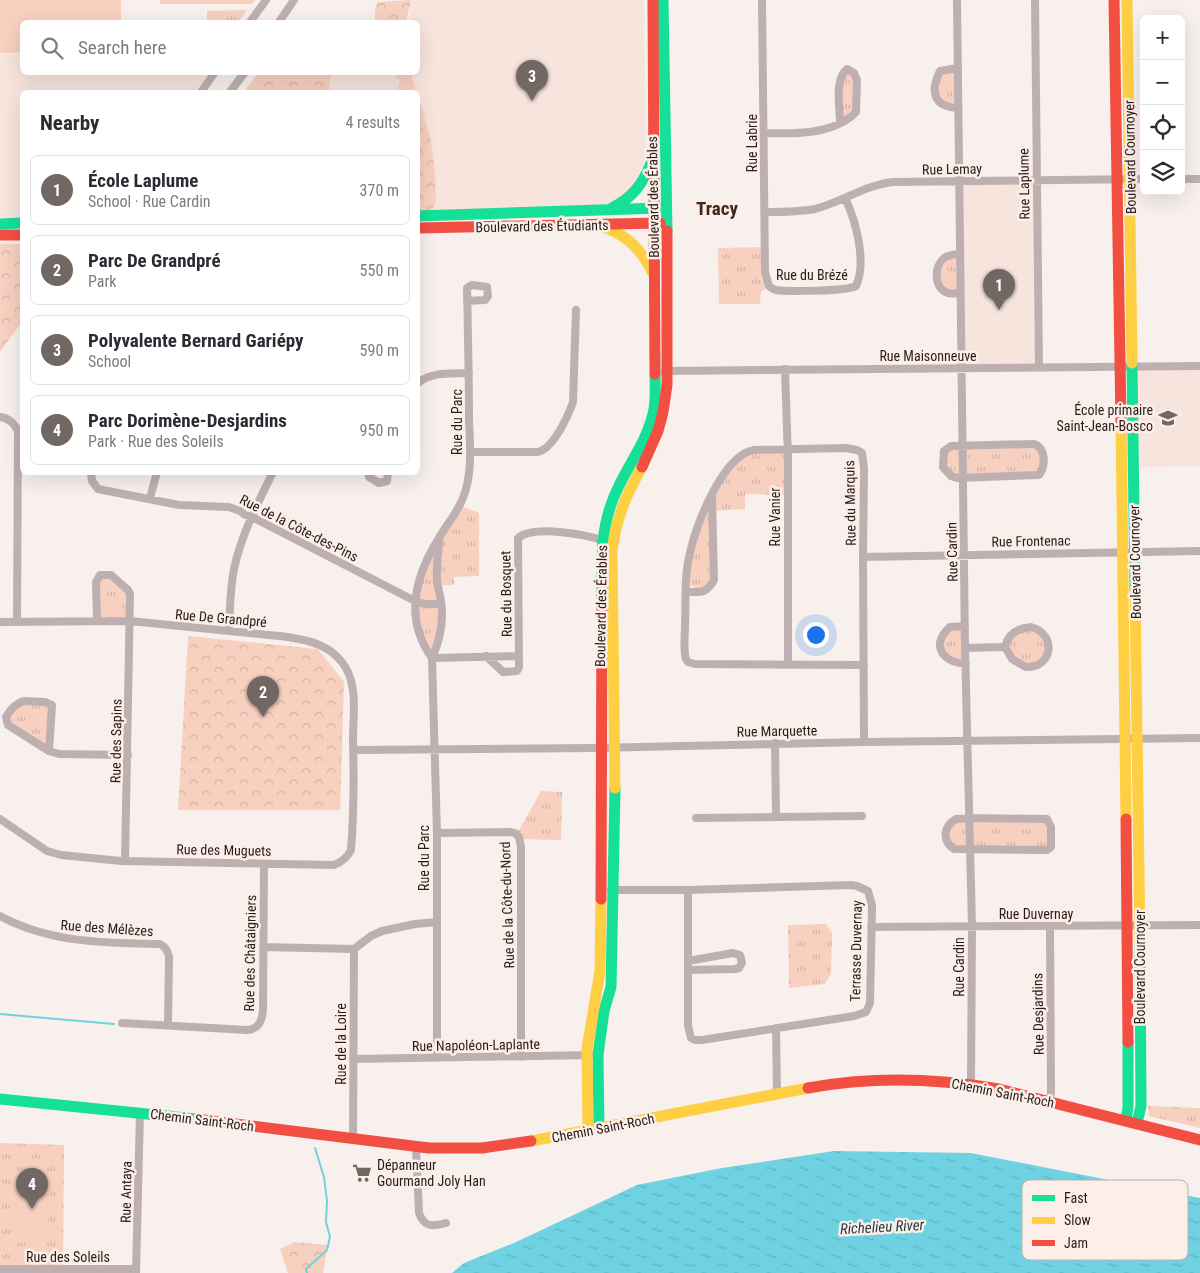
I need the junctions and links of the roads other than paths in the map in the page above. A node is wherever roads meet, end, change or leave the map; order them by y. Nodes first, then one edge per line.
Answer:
1 (266, 0) edge
2 (294, 0) edge
3 (653, 0) edge
4 (663, 0) edge
5 (762, 0) edge
6 (957, 0) edge
7 (1035, 0) edge
8 (1114, 0) edge
9 (1127, 0) edge
10 (251, 20) edge
11 (280, 20) edge
12 (958, 68) junction
13 (213, 75) edge
14 (243, 75) edge
15 (202, 90) edge
16 (232, 90) edge
17 (958, 108) junction
18 (840, 124) junction
19 (764, 134) junction
20 (652, 149) junction
21 (1130, 179) junction
22 (1140, 179) edge
23 (1185, 179) edge
24 (1200, 179) edge
25 (1037, 180) junction
26 (1118, 180) junction
27 (958, 181) junction
28 (845, 198) junction
29 (654, 208) junction
30 (667, 208) junction
31 (609, 209) junction
32 (765, 212) junction
33 (420, 216) edge
34 (2, 223) edge
35 (20, 223) edge
36 (667, 223) junction
37 (654, 224) junction
38 (597, 225) junction
39 (420, 228) edge
40 (0, 235) edge
41 (20, 235) edge
42 (960, 254) junction
43 (654, 280) junction
44 (769, 286) joint
45 (960, 293) junction
46 (467, 301) dead end
47 (576, 310) dead end
48 (1126, 366) junction
49 (1200, 366) edge
50 (1039, 367) junction
51 (962, 368) junction
52 (786, 369) junction
53 (656, 371) junction
54 (668, 371) junction
55 (469, 373) junction
56 (420, 381) edge
57 (0, 417) edge
58 (963, 445) junction
59 (788, 450) junction
60 (470, 452) junction
61 (92, 475) edge
62 (156, 475) edge
63 (272, 475) edge
64 (369, 475) edge
65 (387, 475) edge
66 (963, 478) junction
67 (712, 495) junction
68 (150, 498) junction
69 (252, 517) junction
70 (440, 536) junction
71 (607, 542) junction
72 (1128, 551) junction
73 (1200, 551) edge
74 (964, 555) junction
75 (863, 557) junction
76 (686, 592) junction
77 (415, 601) junction
78 (441, 604) junction
79 (97, 621) junction
80 (130, 621) junction
81 (0, 622) edge
82 (17, 622) junction
83 (965, 626) junction
84 (229, 631) junction
85 (965, 648) junction
86 (1005, 648) junction
87 (486, 656) junction
88 (519, 656) junction
89 (432, 658) junction
90 (788, 664) junction
91 (966, 664) junction
92 (864, 665) junction
93 (1200, 738) edge
94 (1125, 740) junction
95 (1138, 740) junction
96 (967, 741) junction
97 (864, 742) junction
98 (775, 743) junction
99 (600, 748) junction
100 (615, 748) junction
101 (354, 750) junction
102 (435, 750) junction
103 (50, 751) junction
104 (128, 755) junction
105 (776, 816) junction
106 (862, 816) dead end
107 (696, 818) dead end
108 (969, 818) junction
109 (0, 819) edge
110 (437, 833) junction
111 (970, 850) junction
112 (125, 861) junction
113 (264, 864) junction
114 (601, 890) junction
115 (613, 890) junction
116 (688, 890) junction
117 (0, 916) edge
118 (437, 922) junction
119 (1200, 925) edge
120 (972, 926) junction
121 (1050, 926) junction
122 (1127, 926) junction
123 (1140, 926) junction
124 (871, 927) junction
125 (263, 947) junction
126 (354, 949) junction
127 (688, 966) junction
128 (122, 1023) dead end
129 (168, 1026) junction
130 (776, 1028) junction
131 (592, 1055) junction
132 (521, 1057) junction
133 (438, 1058) junction
134 (354, 1060) junction
135 (971, 1084) junction
136 (777, 1095) junction
137 (0, 1100) edge
138 (1050, 1101) junction
139 (140, 1112) junction
140 (1131, 1122) junction
141 (593, 1131) junction
142 (353, 1139) junction
143 (1200, 1140) edge
144 (416, 1147) junction
145 (446, 1223) dead end
146 (0, 1268) edge
147 (136, 1271) edge

1 - 10 street
2 - 11 street
3 - 20 street, Boulevard des Érables
4 - 30 street, Boulevard des Érables
5 - 19 street, Rue Labrie
6 - 12 street, Rue Cardin
7 - 25 street, Rue Laplume
8 - 26 street, Boulevard Cournoyer
9 - 21 street, Boulevard Cournoyer
12 - 17 street, Rue Cardin
12 - 17 street
13 - 15 street
14 - 16 street
17 - 27 street, Rue Cardin
18 - 18 street
18 - 19 street
19 - 32 street, Rue Labrie
20 - 29 street, Boulevard des Érables
20 - 31 street
21 - 22 street, Rue Lemay
21 - 26 street, Rue Lemay
21 - 48 street, Boulevard Cournoyer
23 - 24 street
25 - 26 street, Rue Lemay
25 - 27 street, Rue Lemay
25 - 50 street, Rue Laplume
26 - 48 street, Boulevard Cournoyer
27 - 28 street, Rue Lemay
27 - 42 street, Rue Cardin
28 - 32 street, Rue Lemay
28 - 44 street, Rue du Brézé
29 - 30 street, Boulevard des Étudiants
29 - 31 street, Boulevard des Étudiants
29 - 37 street, Boulevard des Érables
30 - 36 street, Boulevard des Érables
31 - 33 street, Boulevard des Étudiants
32 - 44 street, Rue Labrie
34 - 35 street
36 - 37 street, Boulevard des Étudiants
36 - 54 street, Boulevard des Érables
37 - 38 street, Boulevard des Étudiants
37 - 43 street, Boulevard des Érables
38 - 39 street, Boulevard des Étudiants
38 - 43 street
40 - 41 street
42 - 45 street, Rue Cardin
42 - 45 street
43 - 53 street, Boulevard des Érables
45 - 51 street, Rue Cardin
46 - 55 street, Rue du Parc
47 - 60 street
48 - 49 street, Rue Maisonneuve
48 - 50 street, Rue Maisonneuve
48 - 72 street, Boulevard Cournoyer
50 - 51 street, Rue Maisonneuve
51 - 52 street, Rue Maisonneuve
51 - 58 street, Rue Cardin
52 - 54 street, Rue Maisonneuve
52 - 59 street, Rue Vanier
53 - 54 street, Rue Maisonneuve
53 - 71 street, Boulevard des Érables
54 - 71 street, Boulevard des Érables
55 - 56 street
55 - 60 street, Rue du Parc
57 - 82 street
58 - 66 street, Rue Cardin
58 - 66 street
58 - 66 street
59 - 67 street, Rue du Marquis
59 - 75 street, Rue du Marquis
59 - 90 street, Rue Vanier
60 - 70 street, Rue du Parc
61 - 68 street, Rue de la Côte-des-Pins
62 - 68 street
63 - 69 street
64 - 65 street
66 - 74 street, Rue Cardin
67 - 76 street, Rue du Marquis
67 - 76 street
68 - 69 street, Rue de la Côte-des-Pins
69 - 77 street, Rue de la Côte-des-Pins
69 - 84 street
70 - 77 street, Rue du Parc
70 - 78 street, Rue du Parc
71 - 88 street, Rue du Bosquet
71 - 99 street, Boulevard des Érables
71 - 100 street, Boulevard des Érables
72 - 73 street, Rue Frontenac
72 - 74 street, Rue Frontenac
72 - 94 street, Boulevard Cournoyer
72 - 95 street, Boulevard Cournoyer
74 - 75 street, Rue Frontenac
74 - 83 street, Rue Cardin
75 - 92 street, Rue du Marquis
76 - 90 street, Rue du Marquis
77 - 78 street, Rue de la Côte-des-Pins
77 - 89 street, Rue du Parc
78 - 89 street, Rue du Parc
79 - 80 street, Rue De Grandpré
79 - 80 street, Rue des Sapins
79 - 82 street, Rue De Grandpré
80 - 84 street, Rue De Grandpré
80 - 104 street, Rue des Sapins
81 - 82 street, Rue De Grandpré
83 - 85 street, Rue Cardin
83 - 91 street
84 - 101 street, Rue De Grandpré
85 - 86 street
85 - 91 street, Rue Cardin
86 - 86 street
87 - 88 street, Rue du Bosquet
87 - 88 street, Rue du Bosquet
87 - 89 street, Rue du Bosquet
89 - 102 street, Rue du Parc
90 - 92 street, Rue du Marquis
91 - 96 street, Rue Cardin
92 - 97 street, Rue du Marquis
93 - 95 street, Rue Marquette
94 - 95 street, Rue Marquette
94 - 96 street, Rue Marquette
94 - 122 street, Boulevard Cournoyer
95 - 123 street, Boulevard Cournoyer
96 - 97 street, Rue Marquette
96 - 108 street, Rue Cardin
97 - 98 street, Rue Marquette
98 - 100 street, Rue Marquette
98 - 105 street
99 - 100 street, Rue Marquette
99 - 102 street, Rue Marquette
99 - 114 street, Boulevard des Érables
100 - 115 street, Boulevard des Érables
101 - 102 street, Rue Marquette
101 - 113 street, Rue des Muguets
102 - 110 street, Rue du Parc
103 - 103 street
103 - 104 street
104 - 112 street, Rue des Sapins
105 - 106 street
105 - 107 street
108 - 111 street, Rue Cardin
108 - 111 street
108 - 111 street
109 - 112 street, Rue des Muguets
110 - 118 street, Rue du Parc
110 - 132 street, Rue de la Côte-du-Nord
111 - 120 street, Rue Cardin
112 - 113 street, Rue des Muguets
113 - 125 street, Rue des Châtaigniers
114 - 115 street, Terrasse Duvernay
114 - 131 street, Boulevard des Érables
115 - 116 street, Terrasse Duvernay
115 - 131 street, Boulevard des Érables
116 - 124 street, Terrasse Duvernay
116 - 127 street, Terrasse Duvernay
117 - 129 street, Rue des Mélèzes
118 - 126 street
118 - 133 street, Rue du Parc
119 - 123 street, Rue Duvernay
120 - 121 street, Rue Duvernay
120 - 124 street, Rue Duvernay
120 - 135 street, Rue Cardin
121 - 122 street, Rue Duvernay
121 - 138 street, Rue Desjardins
122 - 123 street, Rue Duvernay
122 - 140 street, Boulevard Cournoyer
123 - 140 street, Boulevard Cournoyer
124 - 130 street, Terrasse Duvernay
125 - 126 street
125 - 129 street, Rue des Châtaigniers
126 - 134 street, Rue de la Loire
127 - 127 street
127 - 130 street, Terrasse Duvernay
128 - 129 street, Rue des Châtaigniers
130 - 136 street
131 - 132 street, Rue Napoléon-Laplante
131 - 141 street, Boulevard des Érables
132 - 133 street, Rue Napoléon-Laplante
133 - 134 street, Rue Napoléon-Laplante
134 - 142 street, Rue de la Loire
135 - 136 street, Chemin Saint-Roch
135 - 138 street, Chemin Saint-Roch
136 - 141 street, Chemin Saint-Roch
137 - 139 street, Chemin Saint-Roch
138 - 140 street, Chemin Saint-Roch
139 - 142 street, Chemin Saint-Roch
139 - 147 street, Rue Antaya
140 - 143 street, Chemin Saint-Roch
141 - 144 street, Chemin Saint-Roch
142 - 144 street, Chemin Saint-Roch
144 - 145 street
146 - 147 street, Rue des Soleils

